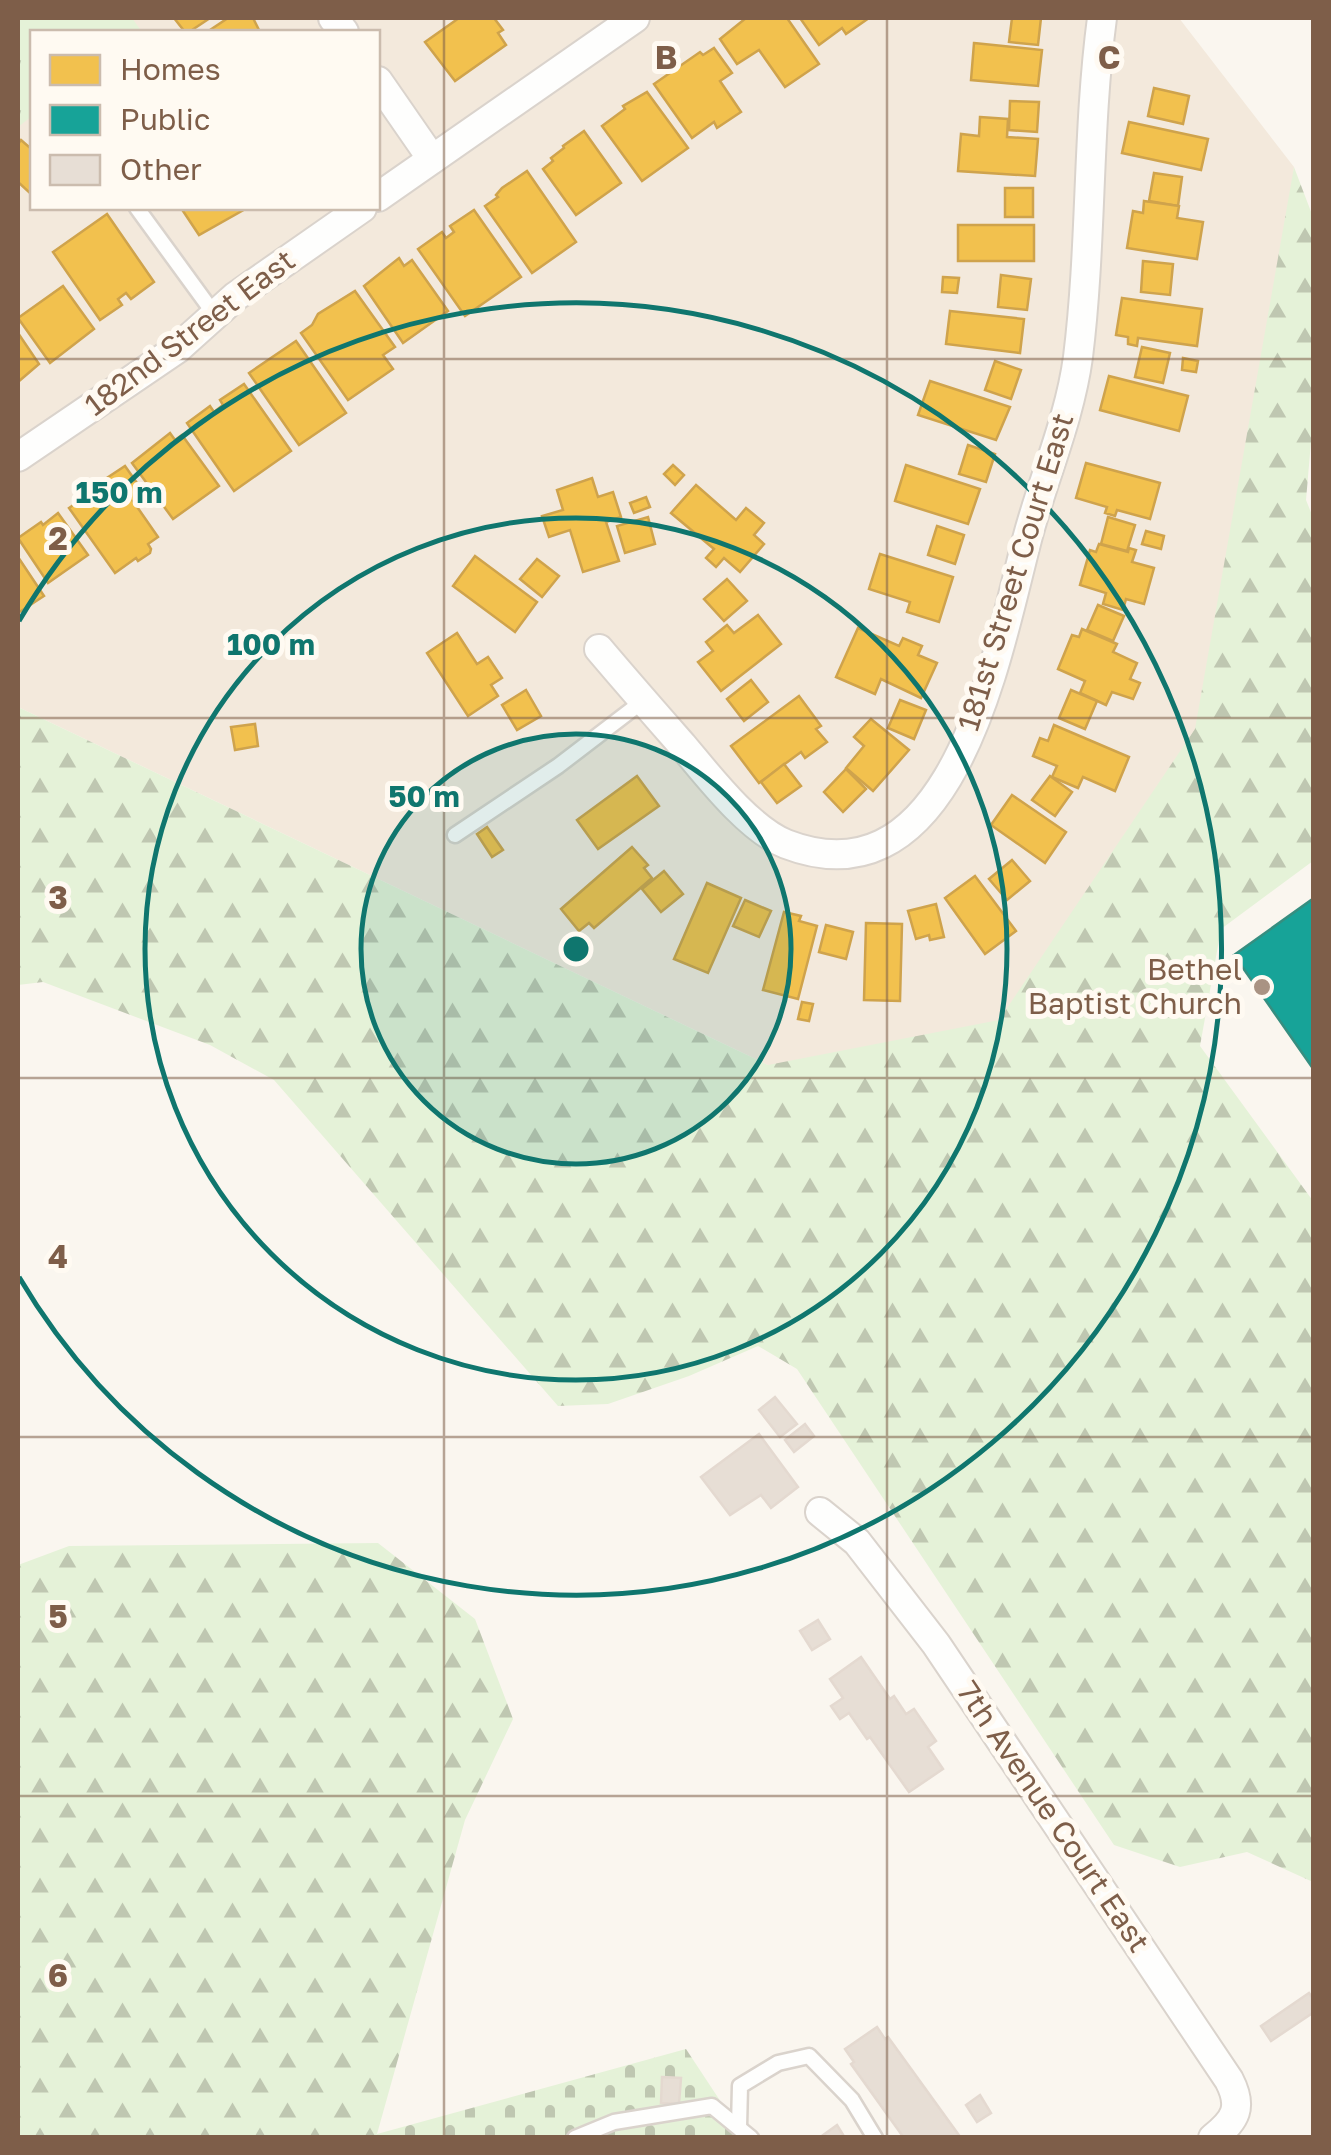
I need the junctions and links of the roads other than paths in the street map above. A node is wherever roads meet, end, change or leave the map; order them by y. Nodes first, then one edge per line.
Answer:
1 (634, 18) edge
2 (1102, 18) edge
3 (380, 84) edge
4 (432, 159) junction
5 (380, 196) edge
6 (138, 210) edge
7 (359, 210) edge
8 (215, 314) junction
9 (18, 457) edge
10 (599, 648) dead end
11 (643, 701) junction
12 (455, 835) dead end
13 (820, 1512) dead end
14 (745, 2132) edge
15 (574, 2138) edge
16 (875, 2138) edge
17 (1212, 2138) edge

1 - 4 street
2 - 11 street, 181st Street Court East
3 - 4 street
4 - 5 street
6 - 8 lane
7 - 8 street, 182nd Street East
8 - 9 street, 182nd Street East
10 - 11 street, 181st Street Court East
11 - 12 lane
13 - 17 street, 7th Avenue Court East
14 - 15 lane
14 - 16 lane

